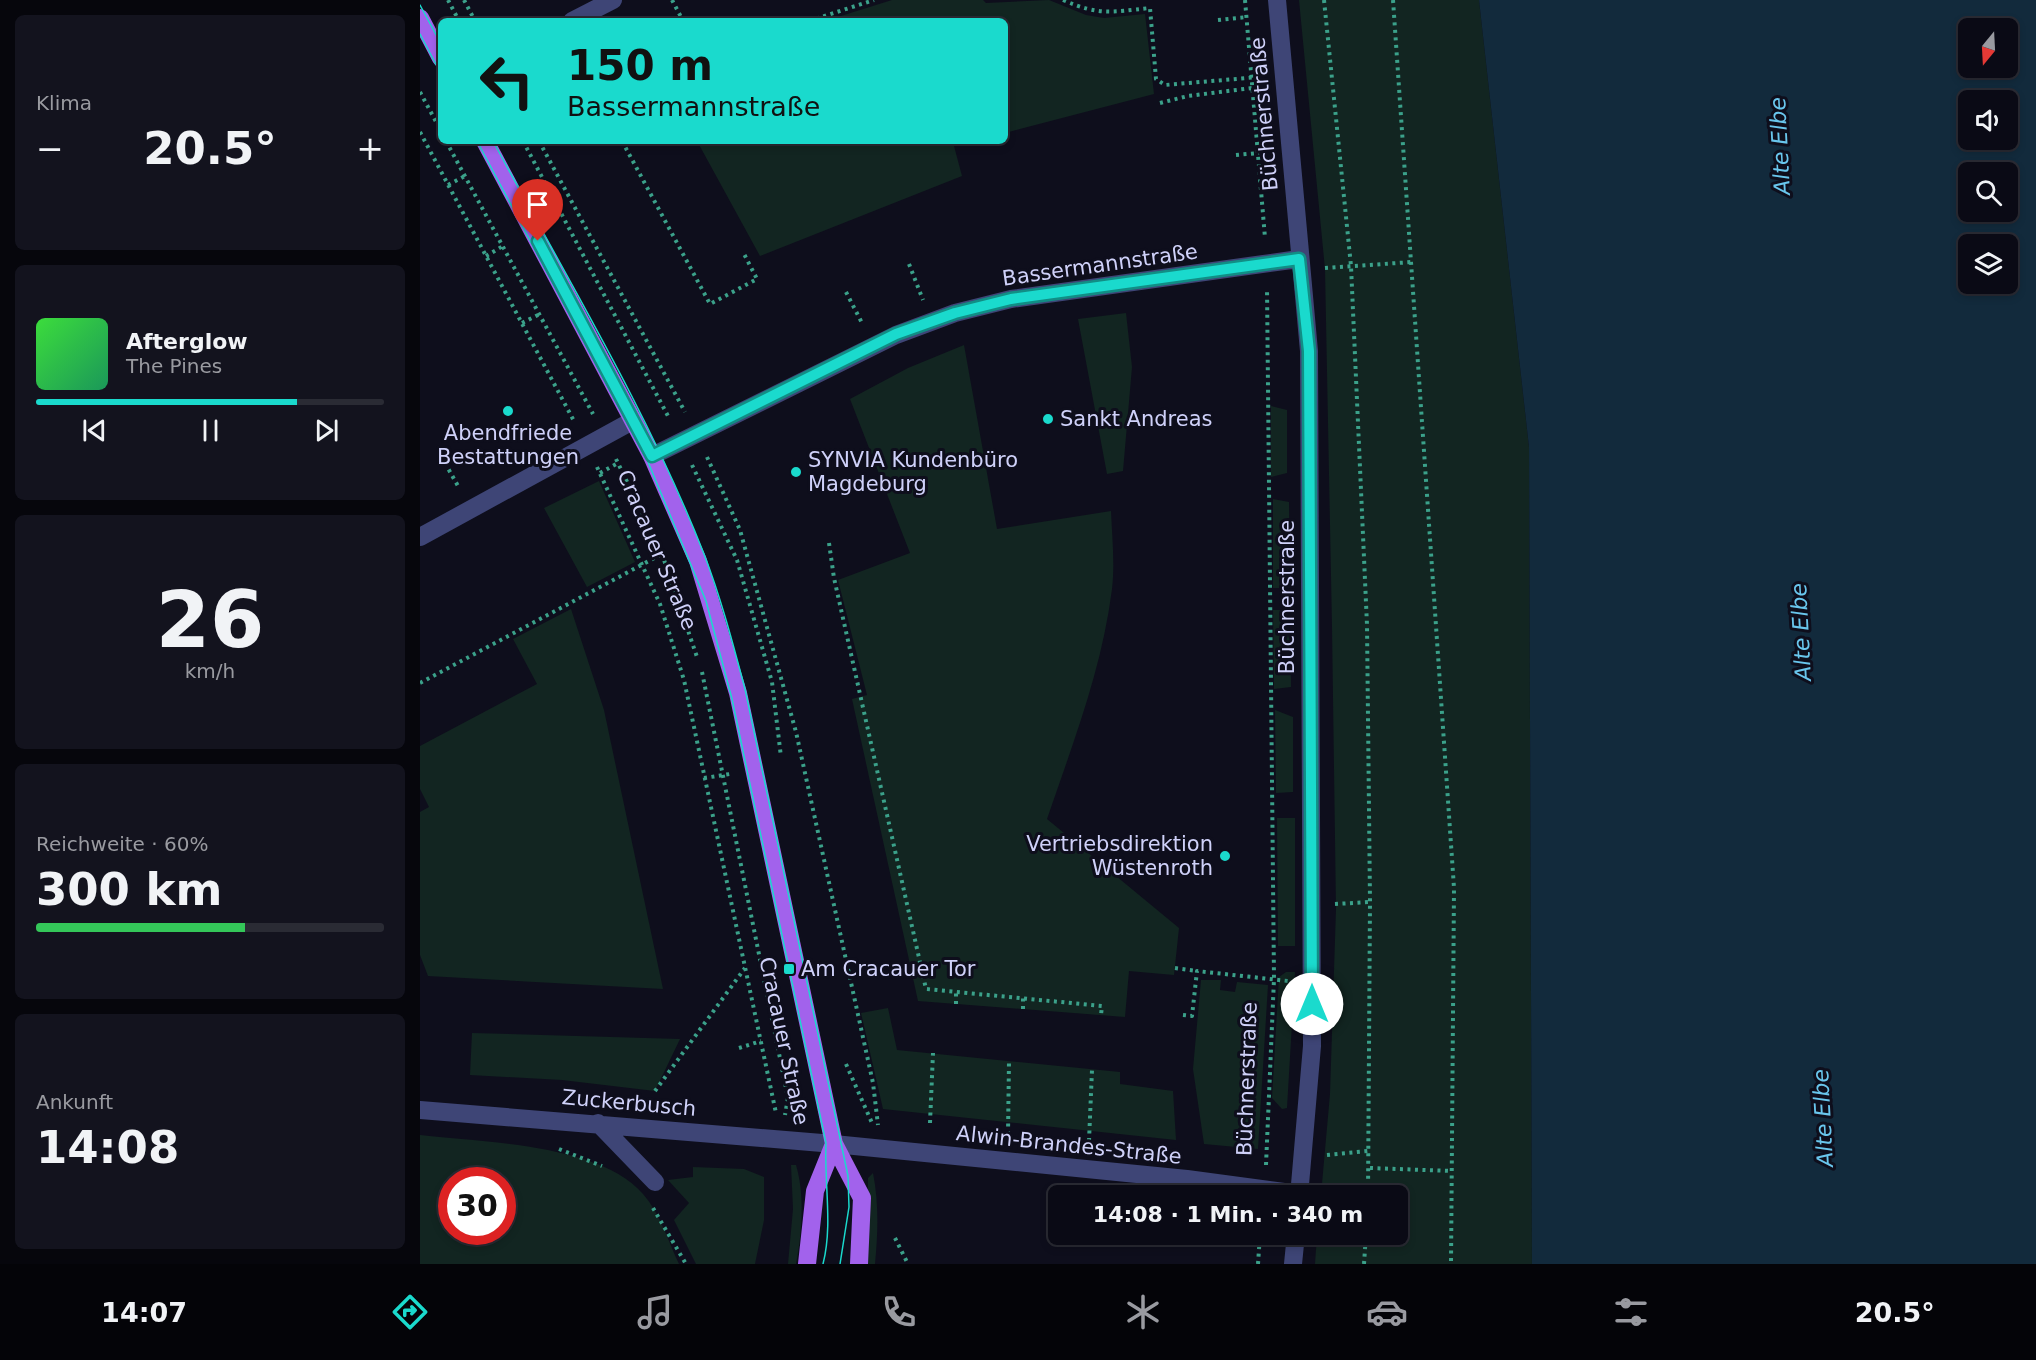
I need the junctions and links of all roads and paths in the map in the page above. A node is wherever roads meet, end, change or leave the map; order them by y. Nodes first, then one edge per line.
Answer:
1 (448, 0) edge
2 (464, 0) edge
3 (613, 0) edge
4 (672, 0) edge
5 (874, 0) edge
6 (1063, 0) edge
7 (1245, 0) edge
8 (1324, 0) edge
9 (1393, 0) edge
10 (1277, 7) edge
11 (681, 17) dead end
12 (1247, 17) junction
13 (457, 18) edge
14 (473, 18) edge
15 (578, 18) edge
16 (818, 18) edge
17 (1218, 20) dead end
18 (422, 29) edge
19 (438, 53) edge
20 (1250, 77) junction
21 (1284, 80) junction
22 (1251, 88) junction
23 (420, 92) edge
24 (1160, 103) dead end
25 (428, 106) junction
26 (420, 110) edge
27 (438, 125) edge
28 (420, 132) edge
29 (448, 144) edge
30 (487, 144) edge
31 (624, 144) edge
32 (465, 176) junction
33 (448, 185) junction
34 (503, 246) junction
35 (742, 252) dead end
36 (486, 256) junction
37 (1299, 259) junction
38 (1412, 262) junction
39 (909, 264) dead end
40 (1267, 264) junction
41 (1351, 266) junction
42 (846, 292) dead end
43 (540, 314) junction
44 (931, 321) junction
45 (522, 323) junction
46 (874, 346) junction
47 (634, 420) junction
48 (604, 435) junction
49 (587, 444) junction
50 (652, 456) junction
51 (445, 462) dead end
52 (618, 463) junction
53 (600, 472) junction
54 (458, 486) dead end
55 (420, 537) edge
56 (829, 543) dead end
57 (662, 554) junction
58 (642, 564) junction
59 (698, 660) dead end
60 (702, 671) dead end
61 (420, 683) edge
62 (1370, 902) junction
63 (1312, 906) junction
64 (745, 968) junction
65 (1174, 968) dead end
66 (1197, 971) junction
67 (1274, 979) junction
68 (1312, 983) junction
69 (956, 992) junction
70 (1023, 998) junction
71 (956, 1004) dead end
72 (1023, 1009) dead end
73 (1101, 1015) dead end
74 (1183, 1015) dead end
75 (760, 1041) junction
76 (739, 1048) dead end
77 (933, 1053) dead end
78 (1009, 1061) dead end
79 (1092, 1070) dead end
80 (655, 1091) dead end
81 (420, 1110) edge
82 (930, 1123) dead end
83 (598, 1124) junction
84 (1008, 1134) dead end
85 (782, 1140) junction
86 (1089, 1141) dead end
87 (834, 1144) junction
88 (557, 1148) dead end
89 (1368, 1151) junction
90 (1324, 1155) dead end
91 (1370, 1168) junction
92 (612, 1170) dead end
93 (1452, 1171) junction
94 (655, 1182) dead end
95 (1226, 1185) edge
96 (1264, 1185) edge
97 (1300, 1185) edge
98 (1369, 1185) edge
99 (651, 1205) dead end
100 (895, 1238) dead end
101 (1259, 1245) edge
102 (1295, 1245) edge
103 (1365, 1245) edge
104 (686, 1264) edge
105 (807, 1264) edge
106 (859, 1264) edge
107 (908, 1264) edge
108 (1258, 1264) edge
109 (1293, 1264) edge
110 (1364, 1264) edge
111 (1451, 1264) edge

1 - 13 path
2 - 14 path
3 - 15 street
4 - 11 path
5 - 16 path
6 - 20 path
7 - 12 path, Büchnerstraße
8 - 41 path
9 - 38 path
10 - 12 path
10 - 21 street, Büchnerstraße
12 - 17 path
12 - 20 path, Büchnerstraße
18 - 19 main road
20 - 21 path
20 - 22 path, Büchnerstraße
21 - 22 path
21 - 37 street, Büchnerstraße
22 - 24 path
22 - 40 path, Büchnerstraße
23 - 25 path
25 - 26 path
25 - 27 path
28 - 33 path, Cracauer Straße
29 - 32 path, Cracauer Straße
30 - 47 main road, Cracauer Straße
31 - 35 path
32 - 33 path
32 - 34 path, Cracauer Straße
33 - 36 path, Cracauer Straße
34 - 36 path
34 - 43 path, Cracauer Straße
36 - 45 path, Cracauer Straße
37 - 40 street, Bassermannstraße
37 - 63 street, Büchnerstraße
38 - 41 path
38 - 93 path
39 - 44 path
40 - 44 street, Bassermannstraße
40 - 67 path, Büchnerstraße
41 - 62 path
42 - 46 path
43 - 45 path
43 - 48 path, Cracauer Straße
44 - 46 street, Bassermannstraße
45 - 49 path, Cracauer Straße
46 - 50 street, Bassermannstraße
47 - 48 street
47 - 50 main road, Cracauer Straße
48 - 49 street
48 - 52 path, Cracauer Straße
49 - 53 path, Cracauer Straße
49 - 55 street
50 - 87 main road, Cracauer Straße
51 - 54 path
52 - 53 path
52 - 57 path, Cracauer Straße
53 - 58 path, Cracauer Straße
56 - 69 path
57 - 58 path
57 - 59 path, Cracauer Straße
58 - 61 path
58 - 64 path, Cracauer Straße
60 - 85 path, Cracauer Straße
62 - 63 path
62 - 89 path
63 - 68 street, Büchnerstraße
64 - 75 path, Cracauer Straße
64 - 80 path
65 - 66 path
66 - 67 path
66 - 74 path
67 - 68 path
67 - 96 path, Büchnerstraße
68 - 97 street, Büchnerstraße
69 - 70 path
69 - 71 path
70 - 72 path
70 - 73 path
75 - 76 path
75 - 85 path, Cracauer Straße
77 - 82 path
78 - 84 path
79 - 86 path
81 - 83 street, Zuckerbusch
83 - 85 street, Zuckerbusch
83 - 94 street
85 - 87 street, Zuckerbusch
87 - 95 street, Alwin-Brandes-Straße
87 - 105 main road, Cracauer Straße
87 - 106 main road, Cracauer Straße
88 - 92 path
89 - 90 path
89 - 91 path
91 - 93 path
91 - 98 path
93 - 111 path
99 - 104 path
100 - 107 path
101 - 108 path
102 - 109 street
103 - 110 path

